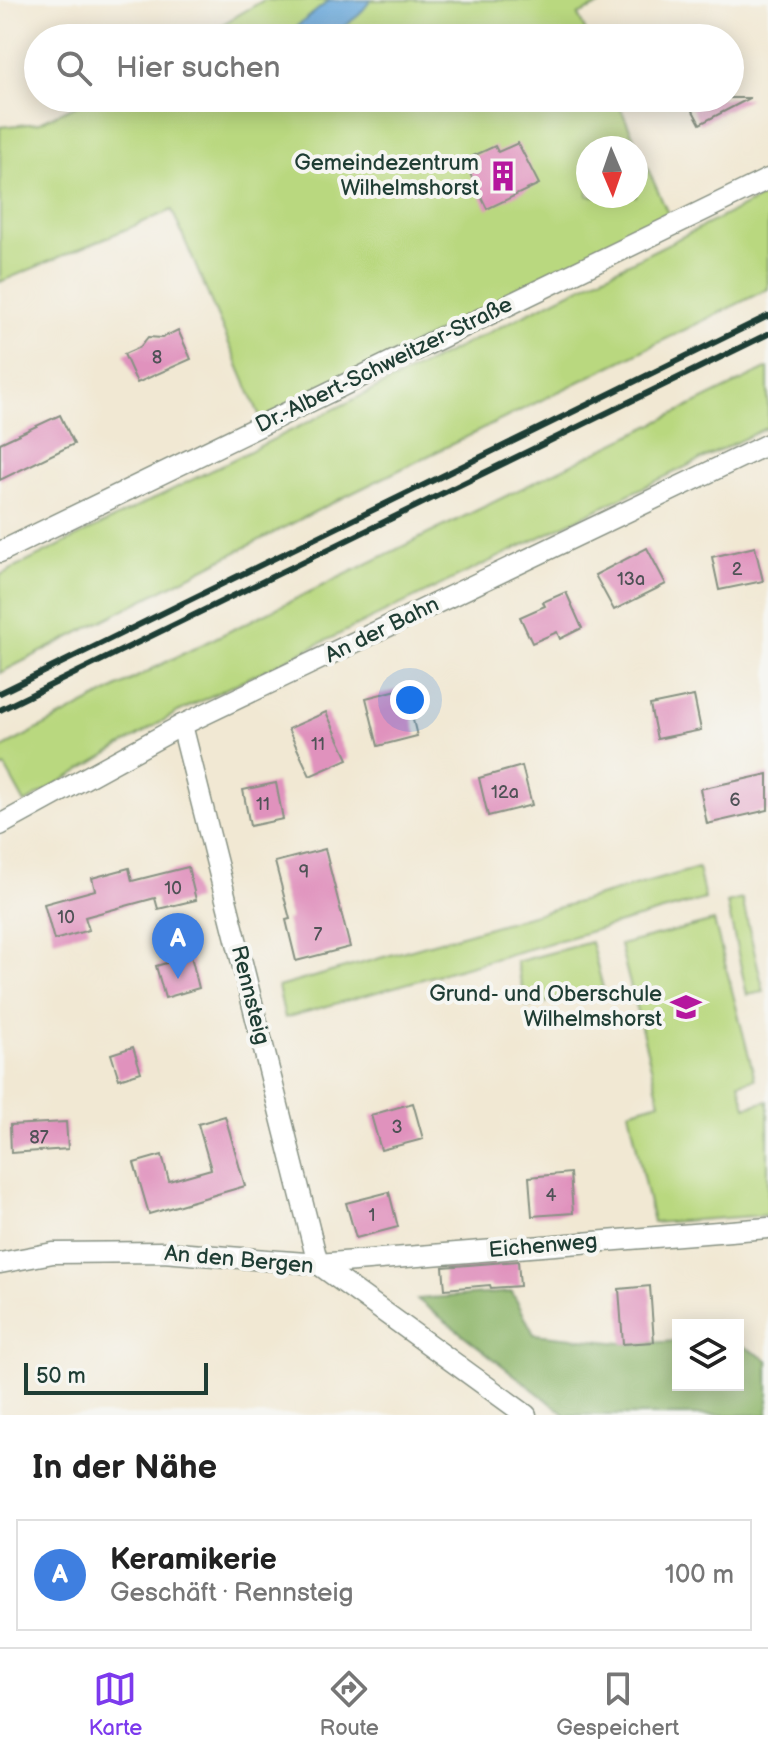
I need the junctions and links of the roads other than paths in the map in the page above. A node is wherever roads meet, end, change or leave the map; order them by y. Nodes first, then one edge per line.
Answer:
1 (768, 179) edge
2 (768, 444) edge
3 (0, 552) edge
4 (182, 725) junction
5 (0, 825) edge
6 (768, 1228) edge
7 (0, 1263) edge
8 (318, 1264) junction
9 (526, 1415) edge

1 - 3 street, Dr.-Albert-Schweitzer-Straße
2 - 4 street, An der Bahn
4 - 5 street, An der Bahn
4 - 8 street, Rennsteig
6 - 8 street, Eichenweg
7 - 8 street, An den Bergen
8 - 9 street, An den Bergen

